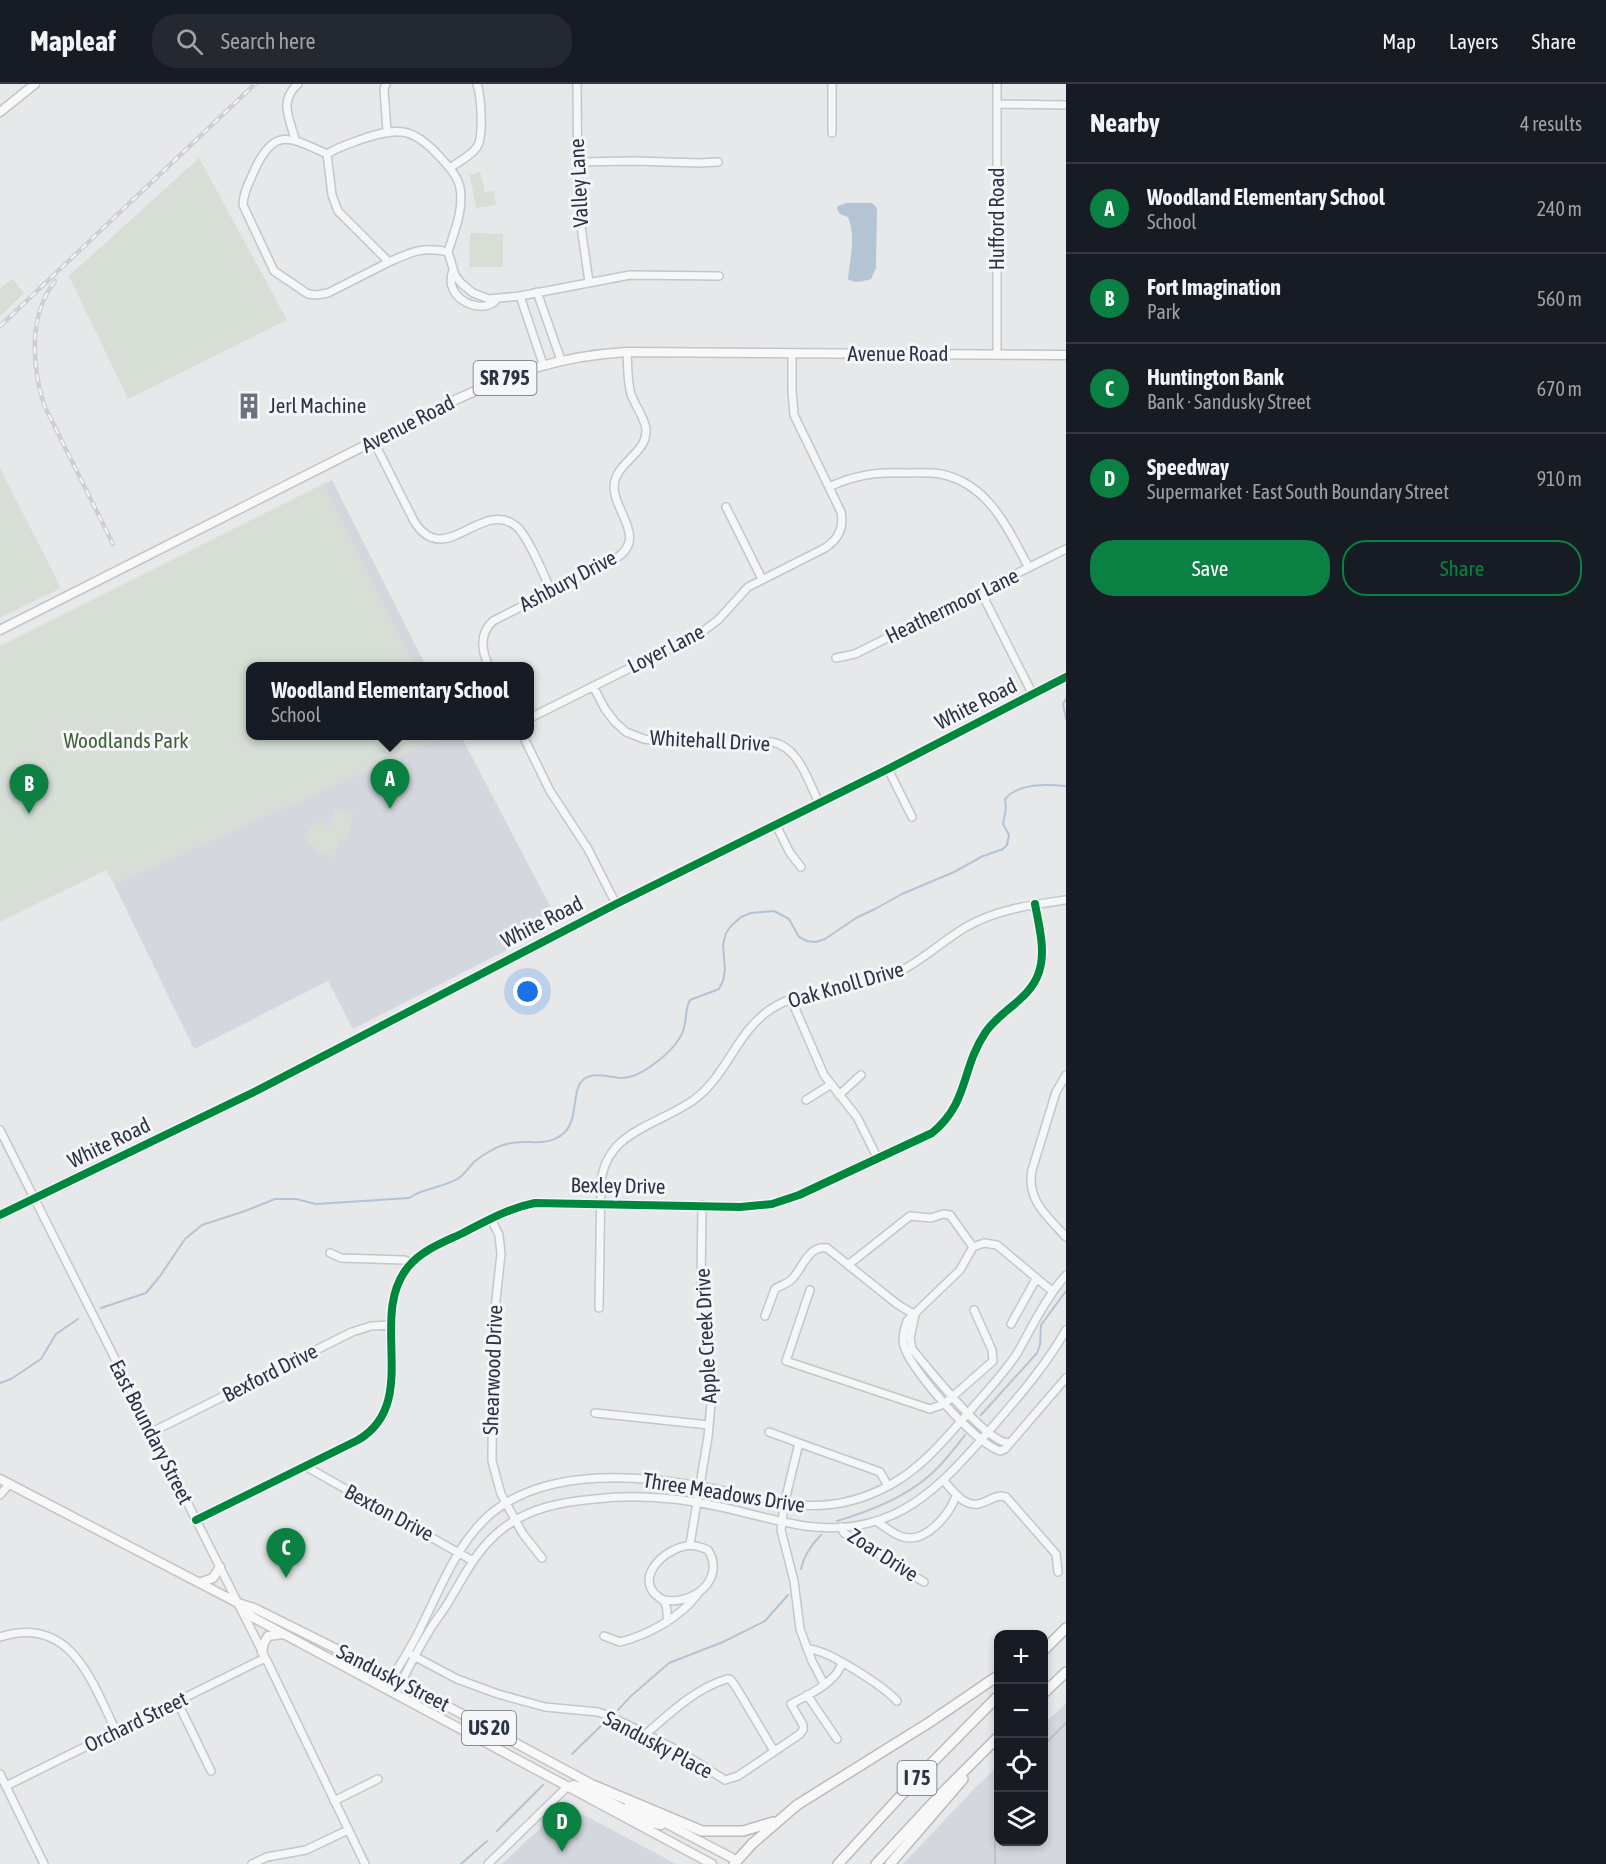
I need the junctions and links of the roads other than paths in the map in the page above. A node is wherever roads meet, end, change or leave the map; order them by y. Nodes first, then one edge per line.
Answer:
1 (35, 84) edge
2 (298, 84) edge
3 (477, 84) edge
4 (577, 84) edge
5 (832, 84) edge
6 (997, 84) edge
7 (383, 86) edge
8 (997, 104) junction
9 (1066, 105) edge
10 (0, 112) edge
11 (387, 131) junction
12 (832, 133) dead end
13 (295, 139) junction
14 (327, 154) junction
15 (577, 162) junction
16 (718, 162) dead end
17 (450, 168) junction
18 (448, 252) junction
19 (389, 262) junction
20 (453, 270) junction
21 (719, 276) dead end
22 (589, 282) junction
23 (537, 292) junction
24 (520, 296) junction
25 (497, 299) junction
26 (627, 352) junction
27 (792, 353) junction
28 (997, 355) junction
29 (1066, 355) edge
30 (561, 360) junction
31 (543, 364) junction
32 (374, 442) junction
33 (829, 487) junction
34 (726, 507) dead end
35 (1066, 549) edge
36 (1029, 568) junction
37 (762, 579) junction
38 (551, 591) junction
39 (981, 592) junction
40 (0, 630) edge
41 (836, 658) dead end
42 (487, 662) edge
43 (1066, 677) edge
44 (593, 686) junction
45 (1033, 695) junction
46 (534, 716) edge
47 (525, 740) edge
48 (888, 770) junction
49 (819, 803) junction
50 (912, 817) dead end
51 (776, 825) junction
52 (801, 867) dead end
53 (1066, 900) edge
54 (616, 904) junction
55 (1035, 904) junction
56 (791, 999) junction
57 (861, 1075) dead end
58 (1066, 1075) edge
59 (830, 1084) junction
60 (839, 1095) junction
61 (806, 1100) dead end
62 (0, 1130) edge
63 (878, 1159) junction
64 (35, 1199) junction
65 (600, 1204) junction
66 (702, 1205) junction
67 (0, 1215) edge
68 (491, 1219) junction
69 (1066, 1237) edge
70 (973, 1247) junction
71 (330, 1252) dead end
72 (412, 1263) junction
73 (848, 1265) junction
74 (1066, 1275) edge
75 (1036, 1279) junction
76 (810, 1290) dead end
77 (1052, 1291) junction
78 (599, 1308) dead end
79 (974, 1310) dead end
80 (915, 1315) junction
81 (765, 1316) dead end
82 (1011, 1324) dead end
83 (392, 1325) junction
84 (1066, 1330) edge
85 (1066, 1378) edge
86 (952, 1397) junction
87 (944, 1404) junction
88 (595, 1413) dead end
89 (967, 1414) junction
90 (961, 1420) junction
91 (709, 1425) junction
92 (988, 1431) junction
93 (152, 1432) junction
94 (769, 1432) dead end
95 (982, 1439) junction
96 (799, 1443) junction
97 (1010, 1443) junction
98 (304, 1466) junction
99 (0, 1479) edge
100 (944, 1481) junction
101 (9, 1484) junction
102 (699, 1486) junction
103 (888, 1486) junction
104 (0, 1495) edge
105 (956, 1496) junction
106 (696, 1502) junction
107 (506, 1503) junction
108 (784, 1505) junction
109 (196, 1520) junction
110 (515, 1520) junction
111 (876, 1521) junction
112 (782, 1522) junction
113 (842, 1527) junction
114 (690, 1544) junction
115 (459, 1552) junction
116 (542, 1558) dead end
117 (473, 1561) junction
118 (220, 1567) junction
119 (1058, 1572) dead end
120 (924, 1582) dead end
121 (198, 1583) junction
122 (698, 1593) junction
123 (662, 1599) junction
124 (238, 1603) junction
125 (666, 1622) junction
126 (1066, 1627) edge
127 (284, 1634) junction
128 (604, 1636) dead end
129 (0, 1637) edge
130 (1048, 1640) edge
131 (1048, 1646) edge
132 (807, 1648) junction
133 (407, 1653) junction
134 (264, 1655) junction
135 (415, 1657) junction
136 (842, 1663) junction
137 (1066, 1672) edge
138 (393, 1677) junction
139 (994, 1678) edge
140 (402, 1682) junction
141 (824, 1684) junction
142 (386, 1688) junction
143 (1048, 1689) edge
144 (396, 1693) junction
145 (807, 1695) junction
146 (994, 1700) edge
147 (177, 1701) junction
148 (897, 1701) dead end
149 (116, 1731) junction
150 (646, 1734) junction
151 (837, 1739) dead end
152 (994, 1741) edge
153 (994, 1742) edge
154 (774, 1751) junction
155 (211, 1771) dead end
156 (0, 1774) edge
157 (378, 1779) dead end
158 (6, 1786) junction
159 (568, 1786) junction
160 (595, 1786) junction
161 (334, 1801) junction
162 (783, 1816) junction
163 (671, 1827) junction
164 (348, 1830) junction
165 (738, 1863) edge
166 (44, 1864) edge
167 (252, 1864) edge
168 (365, 1864) edge
169 (488, 1864) edge
170 (712, 1864) edge
171 (838, 1864) edge
172 (876, 1864) edge
173 (890, 1864) edge

1 - 10 main road
2 - 13 street
3 - 17 street
4 - 15 street, Valley Lane
5 - 12 street
6 - 8 street, Hufford Road
7 - 11 street
8 - 9 street
8 - 28 street, Hufford Road
11 - 14 street
11 - 17 street
13 - 14 street
13 - 19 street
14 - 19 street
15 - 16 street
15 - 22 street, Valley Lane
17 - 18 street
18 - 19 street
18 - 20 street
20 - 25 street
20 - 25 street
21 - 22 street
22 - 23 street
23 - 24 street
23 - 30 street
24 - 25 street
24 - 31 street
26 - 27 main road, Avenue Road / SR 795
26 - 30 main road, Avenue Road / SR 795
26 - 38 street, Ashbury Drive
27 - 28 main road, Avenue Road / SR 795
27 - 33 street, Loyer Lane
28 - 29 main road, Avenue Road / SR 795
30 - 31 main road, Avenue Road / SR 795
31 - 32 main road, Avenue Road / SR 795
32 - 38 street
32 - 40 main road, Avenue Road / SR 795
33 - 36 street
33 - 37 street, Loyer Lane
34 - 37 street
35 - 36 street, Heathermoor Lane
36 - 39 street, Heathermoor Lane
37 - 44 street, Loyer Lane
38 - 42 street, Ashbury Drive
39 - 41 street, Heathermoor Lane
39 - 45 street
43 - 45 street, White Road
44 - 46 street, Loyer Lane
44 - 49 street, Whitehall Drive
45 - 48 street, White Road
47 - 54 street
48 - 49 street, White Road
48 - 50 street
49 - 51 street, White Road
51 - 52 street
51 - 54 street, White Road
53 - 55 street, Oak Knoll Drive
54 - 64 street, White Road
55 - 56 street, Oak Knoll Drive
55 - 63 street, Bexley Drive
56 - 59 street
56 - 65 street, Oak Knoll Drive
57 - 60 street
58 - 69 street
59 - 60 street
59 - 61 street
60 - 63 street
62 - 64 street, East Boundary Street
63 - 66 street, Bexley Drive
64 - 67 street, White Road
64 - 93 street, East Boundary Street
65 - 66 street, Bexley Drive
65 - 68 street, Bexley Drive
65 - 78 street, Oak Knoll Drive
66 - 91 street, Apple Creek Drive
68 - 72 street, Bexley Drive
68 - 107 street, Shearwood Drive
70 - 73 street
70 - 75 street
70 - 80 street
71 - 72 street
72 - 83 street, Bexley Drive
73 - 80 street
73 - 81 street
74 - 77 street, Three Meadows Drive
75 - 77 street
75 - 82 street
76 - 87 street
77 - 89 street, Three Meadows Drive
79 - 86 street
80 - 86 street
80 - 87 street
83 - 93 street, Bexford Drive
83 - 98 street, Bexley Drive
84 - 92 street, Three Meadows Drive
85 - 97 street
86 - 87 street
86 - 89 street
87 - 90 street
88 - 91 street
89 - 90 street, Three Meadows Drive
89 - 92 street
90 - 95 street
90 - 103 street, Three Meadows Drive
91 - 102 street, Apple Creek Drive
92 - 95 street, Three Meadows Drive
92 - 97 street
93 - 109 street, East Boundary Street
94 - 96 street
95 - 97 street
95 - 100 street, Three Meadows Drive
96 - 103 street
96 - 108 street
98 - 109 street, Bexley Drive
98 - 115 street, Bexton Drive
99 - 101 main road, Sandusky Street / US 20
100 - 105 street
100 - 111 street, Three Meadows Drive
101 - 104 street
101 - 121 main road, Sandusky Street / US 20
102 - 106 street, Apple Creek Drive
102 - 107 street, Three Meadows Drive
102 - 108 street, Three Meadows Drive
103 - 108 street, Three Meadows Drive
105 - 111 street
105 - 119 street
106 - 110 street, Three Meadows Drive
106 - 112 street, Three Meadows Drive
106 - 114 street, Apple Creek Drive
107 - 110 street, Shearwood Drive
107 - 115 street, Three Meadows Drive
108 - 112 street
109 - 118 street, East Boundary Street
110 - 116 street, Shearwood Drive
110 - 117 street, Three Meadows Drive
111 - 113 street, Three Meadows Drive
112 - 113 street, Three Meadows Drive
112 - 132 street
113 - 120 street, Zoar Drive
114 - 122 street
114 - 123 street
115 - 117 street, Bexton Drive
115 - 133 street, Three Meadows Drive
117 - 135 street, Three Meadows Drive
118 - 121 main road
118 - 124 street, East Boundary Street
121 - 124 main road, Sandusky Street / US 20
122 - 123 street
122 - 125 street
123 - 125 street
124 - 127 main road, Sandusky Street / US 20
124 - 134 street, East Boundary Street
124 - 138 main road, Sandusky Street / US 20
125 - 128 street
126 - 130 highway
126 - 131 highway
127 - 134 main road
127 - 142 main road, Sandusky Street / US 20
129 - 149 street
132 - 136 street
132 - 141 street
133 - 135 street, Sandusky Place
133 - 138 street, Three Meadows Drive
134 - 147 street, Orchard Street
134 - 161 street, East Boundary Street
135 - 140 street, Three Meadows Drive
135 - 150 street, Sandusky Place
136 - 141 street
136 - 148 street
137 - 143 highway
138 - 140 main road, Sandusky Street / US 20
138 - 142 street, Three Meadows Drive
139 - 162 highway
140 - 144 street, Three Meadows Drive
140 - 160 main road, Sandusky Street / US 20
141 - 145 street
142 - 144 main road, Sandusky Street / US 20
144 - 159 main road, Sandusky Street / US 20
145 - 151 street
145 - 154 street, Sandusky Place
146 - 171 highway, I 75
147 - 149 street, Orchard Street
147 - 155 street
149 - 158 street, Orchard Street
150 - 154 street, Sandusky Place
150 - 154 street
152 - 172 highway, I 75
153 - 173 highway
156 - 158 street
157 - 161 street
158 - 166 street
159 - 163 main road
159 - 169 street
159 - 170 main road, Sandusky Street / US 20
160 - 162 highway
160 - 163 main road, Sandusky Street / US 20
161 - 164 street, East Boundary Street
162 - 165 highway
163 - 165 main road, Sandusky Street / US 20
164 - 167 street
164 - 168 street, East Boundary Street

